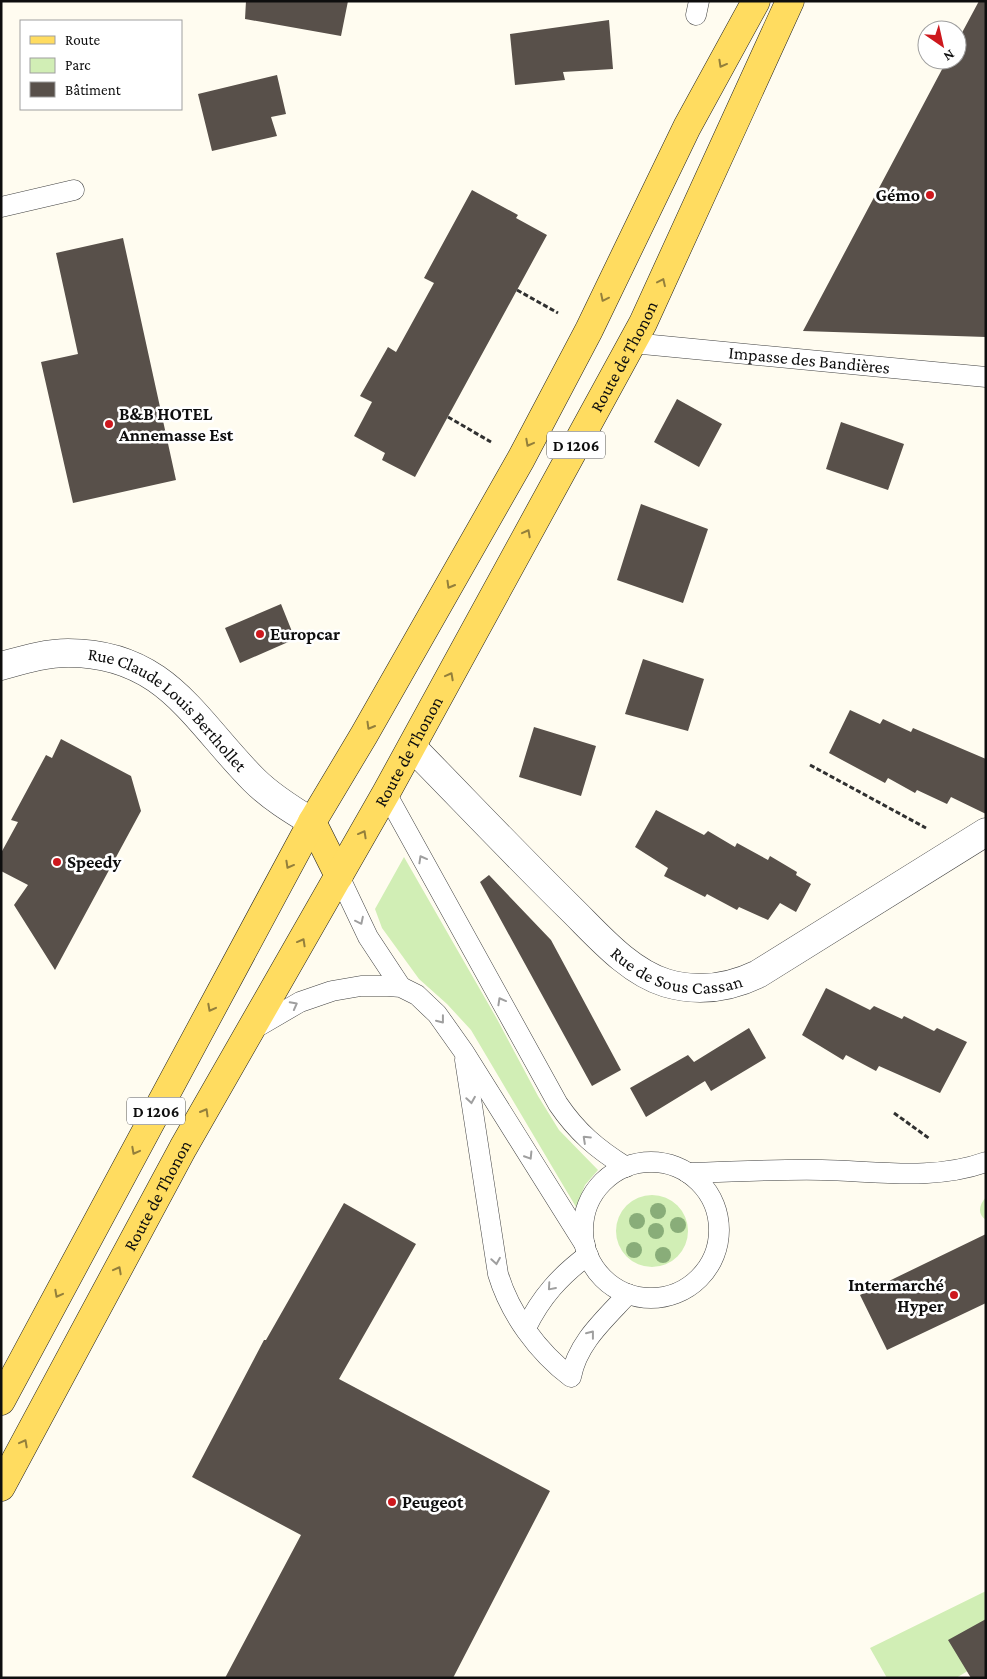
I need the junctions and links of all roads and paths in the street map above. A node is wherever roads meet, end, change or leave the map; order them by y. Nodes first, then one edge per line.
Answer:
1 (756, 1) edge
2 (790, 1) edge
3 (74, 190) dead end
4 (1, 207) edge
5 (517, 290) dead end
6 (589, 330) junction
7 (632, 343) junction
8 (986, 377) edge
9 (448, 417) dead end
10 (521, 459) junction
11 (1, 666) edge
12 (412, 746) junction
13 (810, 765) dead end
14 (386, 793) junction
15 (312, 822) junction
16 (986, 832) edge
17 (962, 847) junction
18 (339, 876) junction
19 (400, 987) junction
20 (252, 1030) junction
21 (464, 1052) junction
22 (986, 1162) edge
23 (626, 1167) junction
24 (688, 1173) junction
25 (586, 1250) junction
26 (628, 1294) junction
27 (526, 1328) junction
28 (9, 1370) edge
29 (1, 1401) edge
30 (1, 1486) edge

1 -> 6 main road, D 1206
7 -> 2 main road, Route de Thonon / D 1206
3 - 4 lane
5 - 6 path
6 -> 10 main road, D 1206
7 - 8 lane, Impasse des Bandières
12 -> 7 main road, Route de Thonon / D 1206
9 - 10 path
10 -> 15 main road, D 1206
11 - 15 street, Rue Claude Louis Berthollet
12 - 14 main road, Route de Thonon / D 1206
12 - 17 street, Rue de Sous Cassan
13 - 17 path
18 -> 14 main road, Route de Thonon / D 1206
23 -> 14 lane
15 - 18 main road
15 -> 28 main road, D 1206
16 - 17 street, Rue de Sous Cassan
18 -> 19 lane
20 -> 18 main road, Route de Thonon / D 1206
20 -> 19 lane
19 -> 21 lane
30 -> 20 main road, Route de Thonon / D 1206
21 -> 25 lane
21 -> 27 lane
22 - 24 lane
23 - 24 lane
23 - 25 lane
24 - 26 lane
25 - 26 lane
25 -> 27 lane
27 -> 26 lane
28 - 29 main road, D 1206

